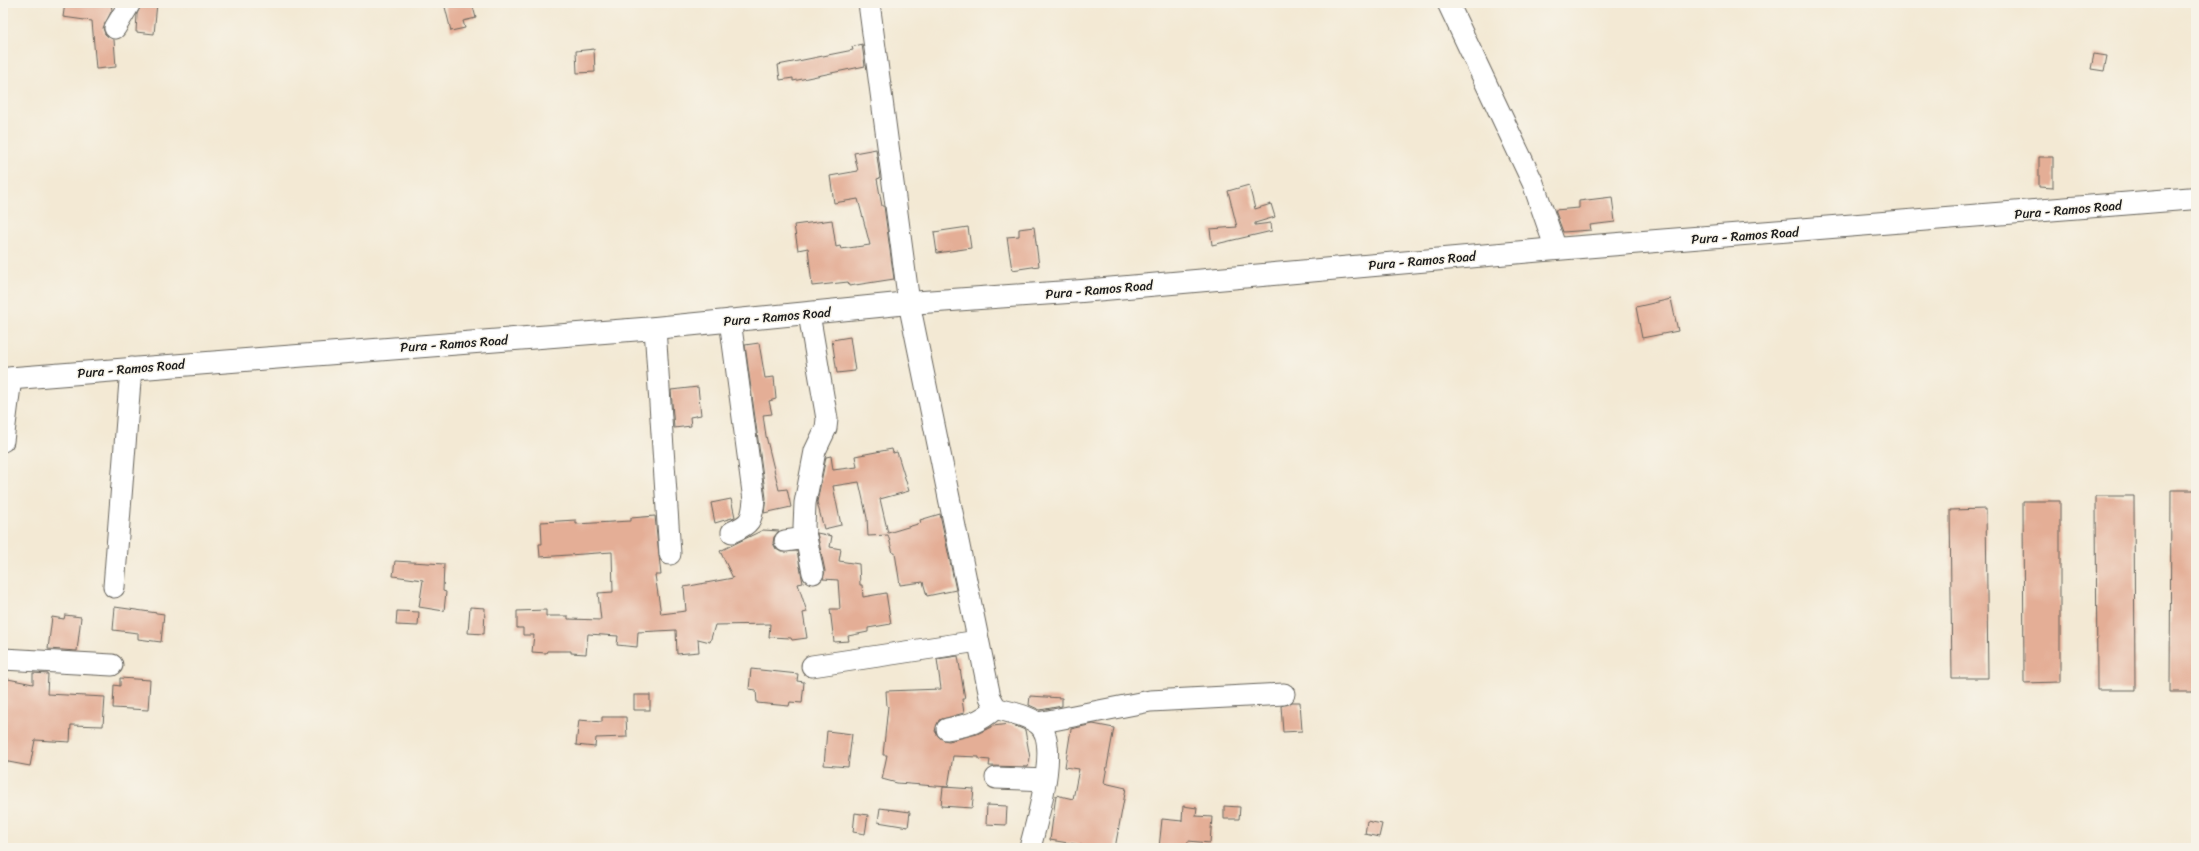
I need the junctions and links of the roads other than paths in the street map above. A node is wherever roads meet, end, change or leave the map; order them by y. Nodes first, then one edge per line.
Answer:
1 (130, 3) edge
2 (869, 3) edge
3 (1448, 3) edge
4 (115, 28) dead end
5 (2196, 198) edge
6 (1556, 248) junction
7 (909, 303) junction
8 (809, 314) junction
9 (730, 320) junction
10 (655, 328) junction
11 (131, 368) junction
12 (7, 379) edge
13 (3, 441) edge
14 (732, 532) dead end
15 (806, 538) junction
16 (785, 542) dead end
17 (670, 554) dead end
18 (813, 573) dead end
19 (114, 587) dead end
20 (978, 641) junction
21 (3, 659) edge
22 (112, 665) dead end
23 (812, 666) dead end
24 (1284, 694) dead end
25 (996, 708) junction
26 (1038, 723) junction
27 (947, 729) dead end
28 (996, 778) dead end
29 (1045, 780) junction
30 (1030, 848) edge

1 - 4 street
2 - 7 street
3 - 6 street
5 - 6 main road, Pura - Ramos Road
6 - 7 main road, Pura - Ramos Road
7 - 8 main road, Pura - Ramos Road
7 - 20 street
8 - 9 main road, Pura - Ramos Road
8 - 15 street
9 - 10 main road, Pura - Ramos Road
9 - 14 street
10 - 11 main road, Pura - Ramos Road
10 - 17 street
11 - 12 main road, Pura - Ramos Road
11 - 19 street
12 - 13 street
15 - 16 street
15 - 18 street
20 - 23 street
20 - 25 street
21 - 22 street
24 - 26 street
25 - 26 street
25 - 27 street
26 - 29 street
28 - 29 street
29 - 30 street

